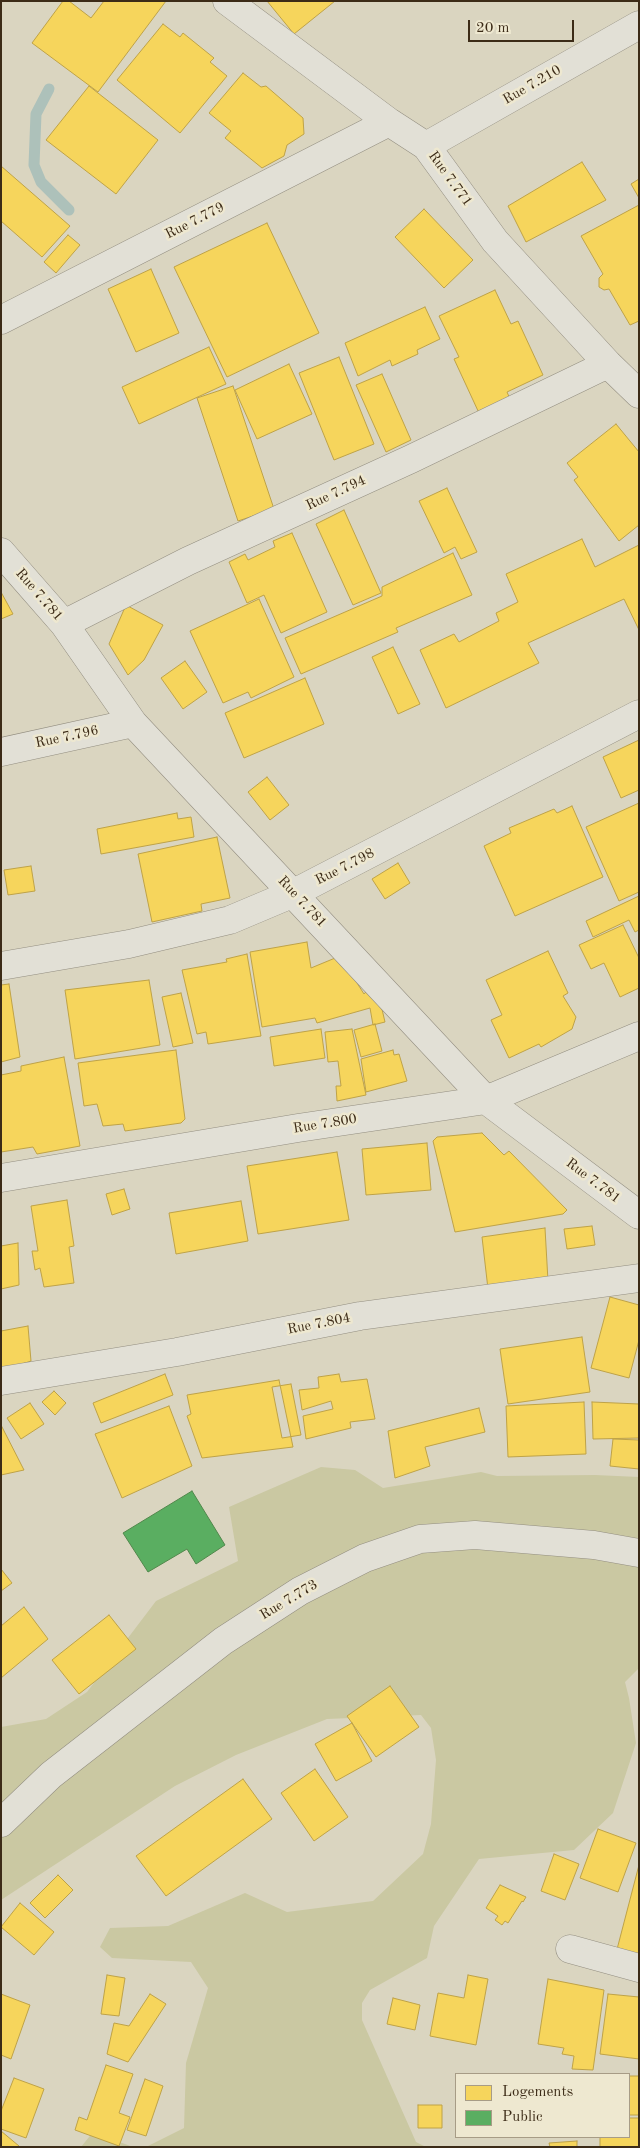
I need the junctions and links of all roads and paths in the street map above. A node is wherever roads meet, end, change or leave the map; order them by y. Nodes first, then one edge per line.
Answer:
1 (227, 1) edge
2 (639, 25) edge
3 (389, 122) junction
4 (426, 146) junction
5 (1, 320) edge
6 (608, 364) junction
7 (639, 394) edge
8 (1, 552) edge
9 (64, 624) junction
10 (639, 714) edge
11 (133, 723) junction
12 (1, 752) edge
13 (294, 893) junction
14 (1, 966) edge
15 (639, 1036) edge
16 (486, 1100) junction
17 (1, 1178) edge
18 (639, 1215) edge
19 (639, 1278) edge
20 (1, 1382) edge
21 (639, 1553) edge
22 (1, 1823) edge
23 (570, 1949) dead end
24 (639, 1968) edge

1 - 3 street, Rue 7.771
2 - 4 street, Rue 7.210
3 - 4 street, Rue 7.771
3 - 5 street, Rue 7.779
4 - 6 street, Rue 7.771
6 - 7 street, Rue 7.771
6 - 9 street, Rue 7.794
8 - 9 street, Rue 7.781
9 - 11 street, Rue 7.781
10 - 13 street, Rue 7.798
11 - 12 street, Rue 7.796
11 - 13 street, Rue 7.781
13 - 14 street, Rue 7.798
13 - 16 street, Rue 7.781
15 - 16 street, Rue 7.800
16 - 17 street, Rue 7.800
16 - 18 street, Rue 7.781
19 - 20 street, Rue 7.804
21 - 22 street, Rue 7.773
23 - 24 street

